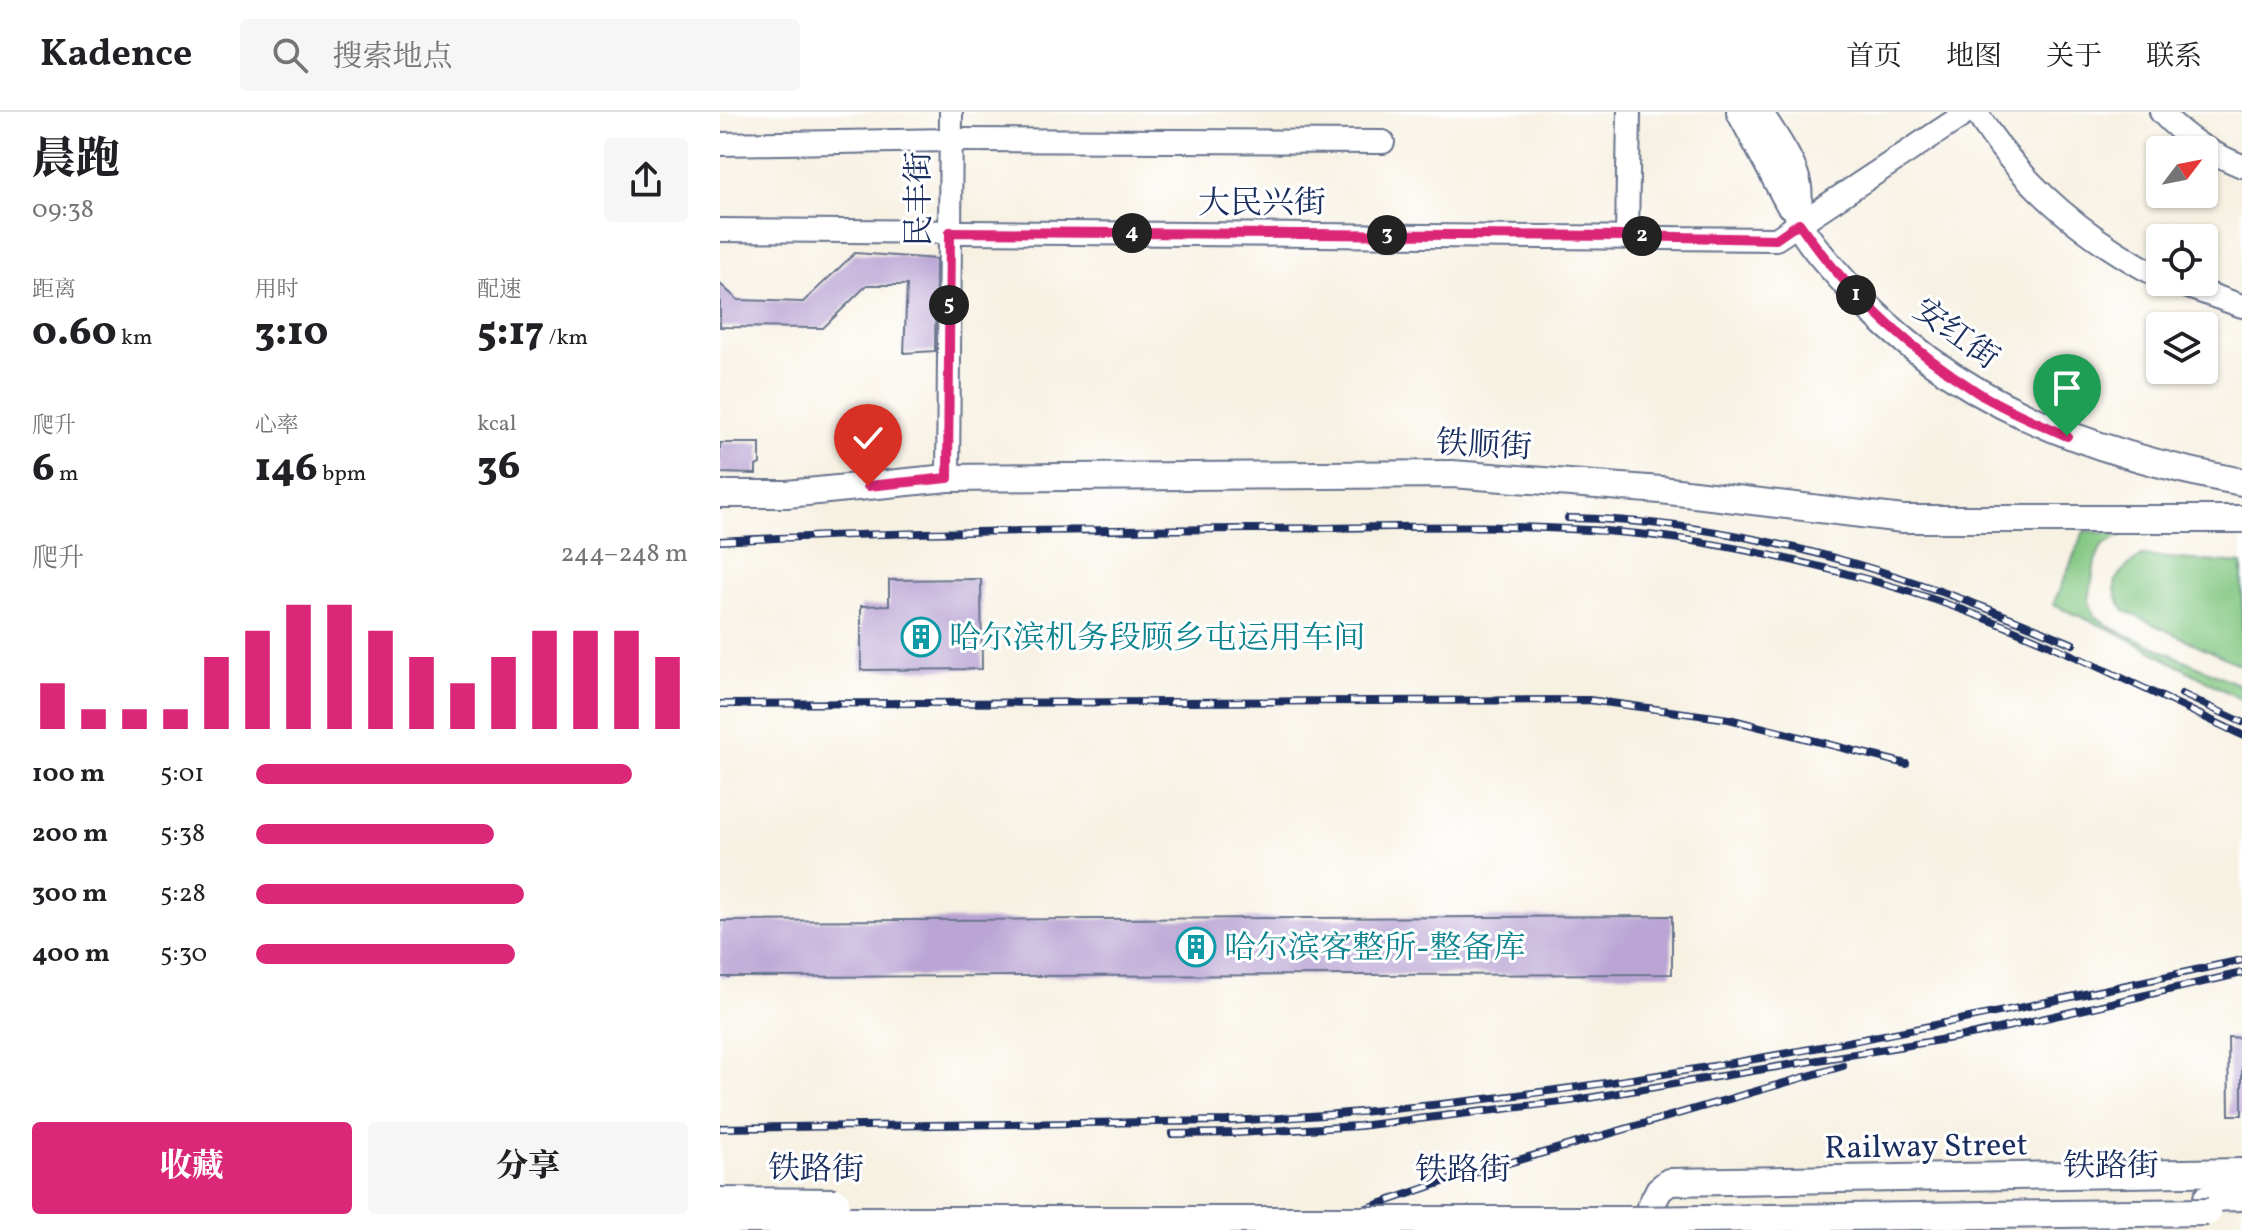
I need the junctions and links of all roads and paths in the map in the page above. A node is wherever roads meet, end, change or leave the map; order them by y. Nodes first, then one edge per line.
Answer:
1 (951, 112) edge
2 (1629, 112) edge
3 (1740, 112) edge
4 (1759, 112) edge
5 (1968, 112) edge
6 (1976, 112) edge
7 (2161, 112) edge
8 (951, 140) junction
9 (1383, 142) dead end
10 (720, 144) edge
11 (2242, 166) edge
12 (1799, 223) junction
13 (720, 230) edge
14 (950, 232) junction
15 (1627, 236) junction
16 (2146, 270) edge
17 (2214, 296) edge
18 (2242, 306) edge
19 (948, 478) junction
20 (2242, 482) edge
21 (720, 494) edge
22 (2242, 519) edge
23 (2242, 1172) edge
24 (2242, 1197) edge
25 (720, 1201) edge
26 (2208, 1205) junction
27 (2242, 1214) edge
28 (720, 1220) edge
29 (1639, 1230) edge

1 - 8 street, 民丰街
2 - 15 street
3 - 12 main road, 安红街
4 - 12 main road
5 - 12 street, 大民兴街
6 - 16 street
7 - 11 street
8 - 9 street
8 - 10 street
8 - 14 street, 民丰街
12 - 15 street, 大民兴街
12 - 20 main road, 安红街
13 - 14 street, 大民兴街
14 - 15 street, 大民兴街
14 - 19 street, 民丰街
17 - 18 street
19 - 21 main road, 铁顺街
19 - 22 main road, 铁顺街
23 - 29 main road, Railway Street
24 - 26 main road
25 - 26 main road, 铁路街, bridge
26 - 27 main road
26 - 28 main road, bridge

